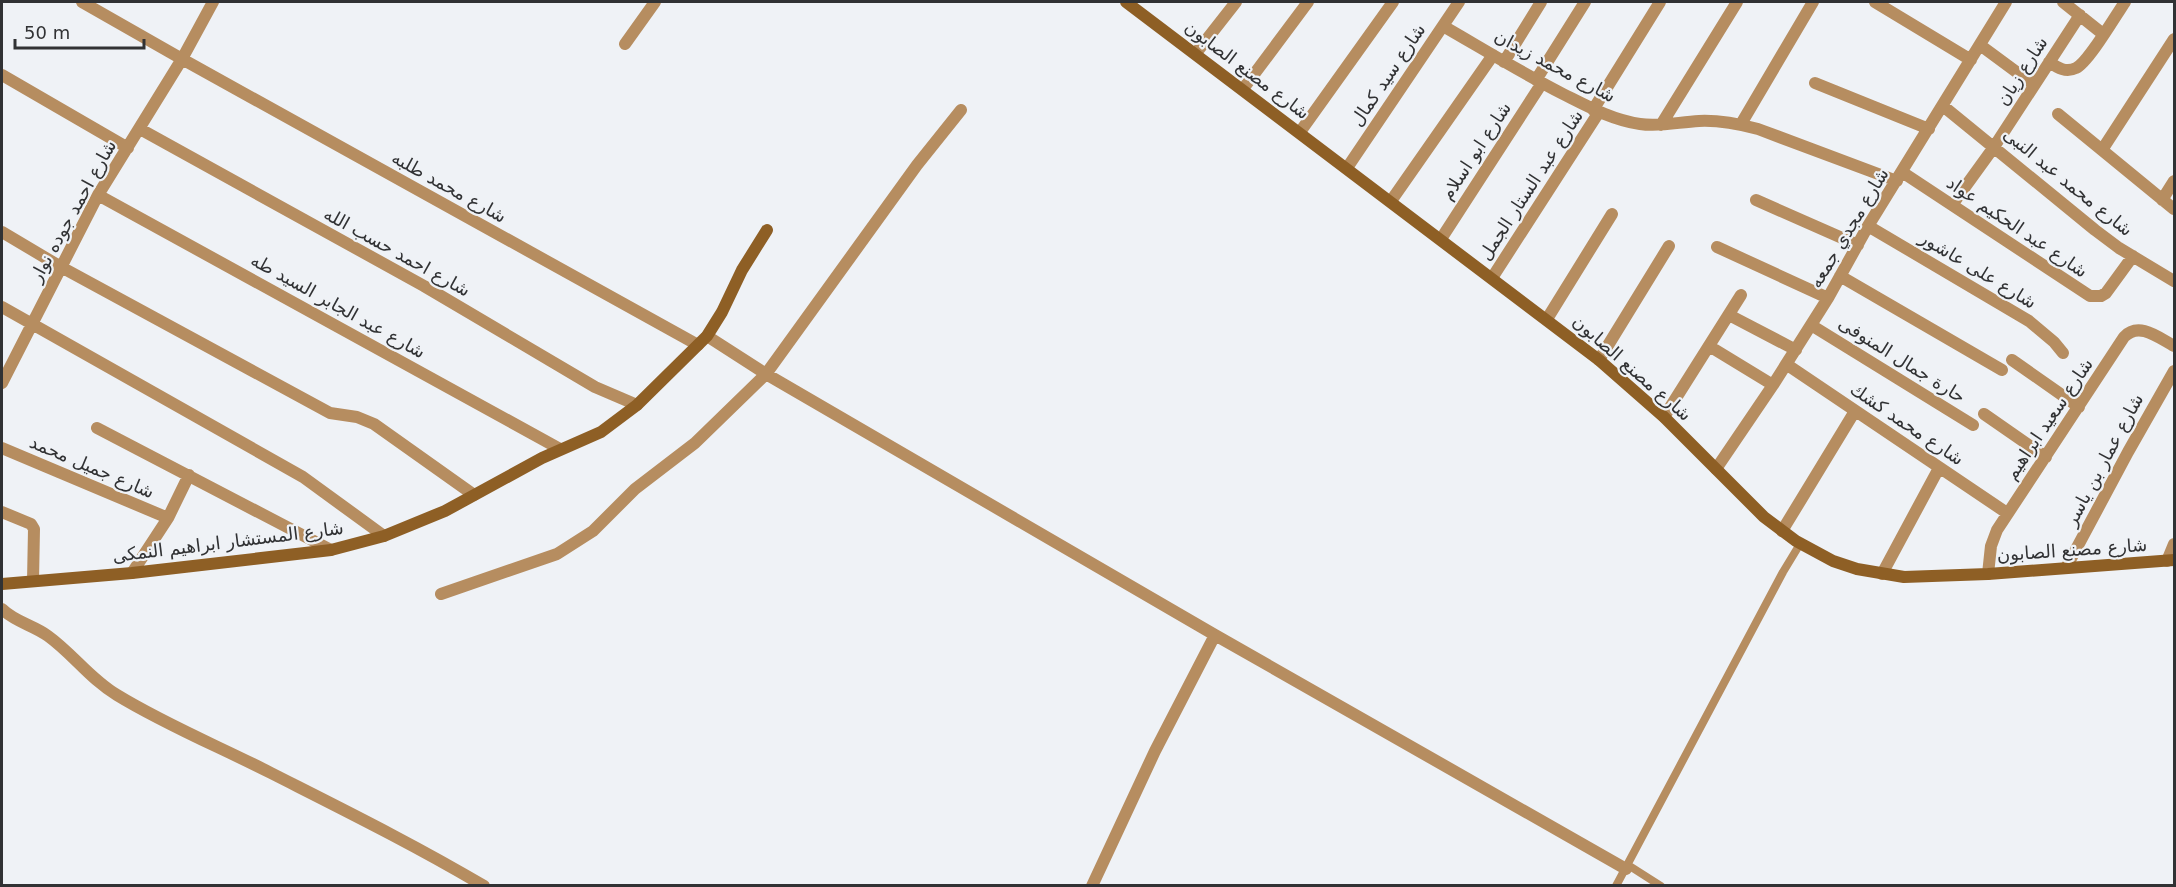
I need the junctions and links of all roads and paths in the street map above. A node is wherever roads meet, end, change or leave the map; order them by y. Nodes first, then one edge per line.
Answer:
1 (82, 2) edge
2 (213, 2) edge
3 (655, 2) edge
4 (1126, 2) edge
5 (1236, 2) edge
6 (1308, 2) edge
7 (1393, 2) edge
8 (1459, 2) edge
9 (1541, 2) edge
10 (1585, 2) edge
11 (1660, 2) edge
12 (1737, 2) edge
13 (1813, 2) edge
14 (1875, 2) edge
15 (2003, 2) edge
16 (2064, 2) edge
17 (2125, 2) edge
18 (2080, 15) junction
19 (1443, 26) junction
20 (2103, 34) junction
21 (2175, 39) edge
22 (626, 44) dead end
23 (1980, 45) junction
24 (1196, 53) junction
25 (1499, 58) junction
26 (182, 59) junction
27 (1971, 60) junction
28 (2049, 62) junction
29 (2, 75) edge
30 (1539, 82) junction
31 (1815, 83) dead end
32 (2034, 85) junction
33 (1243, 89) junction
34 (1943, 106) junction
35 (961, 110) dead end
36 (1596, 111) junction
37 (2058, 114) dead end
38 (1741, 124) junction
39 (1661, 125) junction
40 (140, 129) junction
41 (1929, 129) junction
42 (1300, 132) junction
43 (1994, 147) junction
44 (128, 148) junction
45 (2102, 150) junction
46 (1347, 168) junction
47 (1900, 176) junction
48 (2175, 180) edge
49 (98, 195) junction
50 (1756, 200) dead end
51 (2162, 200) junction
52 (1391, 201) junction
53 (1952, 205) junction
54 (2175, 209) edge
55 (1612, 214) dead end
56 (1868, 226) junction
57 (767, 230) dead end
58 (2, 232) edge
59 (1440, 239) junction
60 (1858, 245) junction
61 (1668, 246) dead end
62 (1718, 247) dead end
63 (2133, 256) junction
64 (61, 267) junction
65 (1840, 276) junction
66 (1492, 278) junction
67 (2175, 281) edge
68 (1742, 295) dead end
69 (1828, 298) junction
70 (2, 307) edge
71 (1729, 315) junction
72 (1547, 319) junction
73 (31, 325) junction
74 (1811, 325) junction
75 (703, 341) junction
76 (1709, 346) junction
77 (2175, 346) edge
78 (1796, 350) junction
79 (2063, 353) dead end
80 (1599, 360) junction
81 (2012, 360) dead end
82 (1786, 364) junction
83 (2002, 370) dead end
84 (762, 371) junction
85 (2175, 371) edge
86 (2, 383) edge
87 (1773, 386) junction
88 (637, 405) junction
89 (2079, 407) junction
90 (1855, 411) junction
91 (1984, 414) dead end
92 (1664, 417) junction
93 (1973, 425) dead end
94 (97, 428) dead end
95 (2, 448) edge
96 (560, 449) junction
97 (2046, 457) junction
98 (1939, 468) junction
99 (1716, 469) junction
100 (189, 476) junction
101 (474, 495) junction
102 (2, 512) edge
103 (2007, 513) junction
104 (168, 518) junction
105 (1782, 531) junction
106 (384, 536) junction
107 (1800, 544) junction
108 (2175, 544) edge
109 (331, 550) junction
110 (2171, 561) edge
111 (2066, 568) junction
112 (132, 573) junction
113 (1882, 574) junction
114 (1988, 574) junction
115 (33, 581) junction
116 (2, 584) edge
117 (441, 594) dead end
118 (2, 609) edge
119 (1215, 635) junction
120 (1627, 867) junction
121 (484, 885) edge
122 (1092, 885) edge
123 (1616, 885) edge
124 (1661, 885) edge

1 - 26 street, شارع محمد طلبه
2 - 26 street, شارع احمد جوده نوار
3 - 22 street
4 - 24 street, شارع مصنع الصابون
5 - 24 street
6 - 33 street
7 - 42 street
8 - 19 street, شارع سيد كمال
9 - 25 street
10 - 30 street, شارع ابو اسلام
11 - 36 street, شارع عبد الستار الجمل
12 - 39 street
13 - 38 street
14 - 27 street
15 - 23 street, شارع مجدي جمعه
16 - 18 street
17 - 20 street
18 - 20 street
18 - 28 street, شارع زيان
19 - 25 street, شارع محمد زيدان
19 - 46 street, شارع سيد كمال
20 - 28 street
21 - 45 street
23 - 27 street, شارع مجدي جمعه
23 - 32 street
24 - 33 street, شارع مصنع الصابون
25 - 30 street, شارع محمد زيدان
25 - 52 street
26 - 40 street, شارع احمد جوده نوار
26 - 75 street, شارع محمد طلبه
27 - 34 street, شارع مجدي جمعه
28 - 32 street, شارع زيان
29 - 44 street
30 - 36 street, شارع محمد زيدان
30 - 59 street, شارع ابو اسلام
31 - 41 street
32 - 43 street, شارع زيان
33 - 42 street, شارع مصنع الصابون
34 - 41 street, شارع مجدي جمعه
34 - 43 street, شارع محمد عبد النبى
35 - 84 street
36 - 39 street, شارع محمد زيدان
36 - 66 street, شارع عبد الستار الجمل
37 - 45 street
38 - 39 street, شارع محمد زيدان
38 - 47 street, شارع محمد زيدان
40 - 44 street, شارع احمد جوده نوار
40 - 88 street, شارع احمد حسب الله
41 - 47 street, شارع مجدي جمعه
42 - 46 street, شارع مصنع الصابون
43 - 53 street, شارع زيان
43 - 63 street, شارع محمد عبد النبى
44 - 49 street, شارع احمد جوده نوار
45 - 51 street
46 - 52 street, شارع مصنع الصابون
47 - 53 street, شارع عبد الحكيم عواد
47 - 56 street, شارع مجدي جمعه
48 - 51 street
49 - 64 street, شارع احمد جوده نوار
49 - 96 street, شارع عبد الجابر السيد طه
50 - 60 street
51 - 54 street
52 - 59 street, شارع مصنع الصابون
53 - 63 street, شارع عبد الحكيم عواد
55 - 72 street
56 - 60 street, شارع مجدي جمعه
56 - 79 street, شارع على عاشور
57 - 75 street, شارع المستشار ابراهيم النمكى
58 - 64 street
59 - 66 street, شارع مصنع الصابون
60 - 65 street, شارع مجدي جمعه
61 - 80 street
62 - 69 street
63 - 67 street, شارع محمد عبد النبى
64 - 73 street, شارع احمد جوده نوار
64 - 101 street
65 - 69 street, شارع مجدي جمعه
65 - 83 street
66 - 72 street, شارع مصنع الصابون
68 - 71 street
69 - 74 street, شارع مجدي جمعه
70 - 73 street
71 - 76 street
71 - 78 street
72 - 80 street, شارع مصنع الصابون
73 - 86 street, شارع احمد جوده نوار
73 - 106 street
74 - 78 street, شارع مجدي جمعه
74 - 93 street, حارة جمال المنوفى
75 - 84 street, شارع محمد طلبه
75 - 88 street, شارع المستشار ابراهيم النمكى
76 - 87 street
76 - 92 street
77 - 89 street, شارع سعيد ابراهيم
78 - 82 street, شارع مجدي جمعه
80 - 92 street, شارع مصنع الصابون
81 - 89 street
82 - 87 street, شارع مجدي جمعه
82 - 90 street, شارع محمد كشك
84 - 117 street
84 - 119 street, شارع محمد طلبه
85 - 111 street, شارع عمار بن ياسر
87 - 99 street, شارع مجدي جمعه
88 - 96 street, شارع المستشار ابراهيم النمكى
89 - 97 street, شارع سعيد ابراهيم
90 - 98 street, شارع محمد كشك
90 - 105 street
91 - 97 street
92 - 99 street, شارع مصنع الصابون
94 - 100 street
95 - 104 street, شارع جميل محمد
96 - 101 street, شارع المستشار ابراهيم النمكى
97 - 103 street, شارع سعيد ابراهيم
98 - 103 street, شارع محمد كشك
98 - 113 street
99 - 105 street, شارع مصنع الصابون
100 - 104 street
100 - 109 street
101 - 106 street, شارع المستشار ابراهيم النمكى
102 - 115 street
103 - 114 street, شارع سعيد ابراهيم
104 - 112 street
105 - 107 street, شارع مصنع الصابون
106 - 109 street, شارع المستشار ابراهيم النمكى
107 - 113 street, شارع مصنع الصابون
107 - 120 lane
108 - 110 street
109 - 112 street, شارع المستشار ابراهيم النمكى
110 - 111 street, شارع مصنع الصابون
111 - 114 street, شارع مصنع الصابون
112 - 115 street, شارع المستشار ابراهيم النمكى
113 - 114 street, شارع مصنع الصابون
115 - 116 street, شارع المستشار ابراهيم النمكى
118 - 121 street
119 - 120 street, شارع محمد طلبه
119 - 122 street
120 - 123 lane
120 - 124 lane

